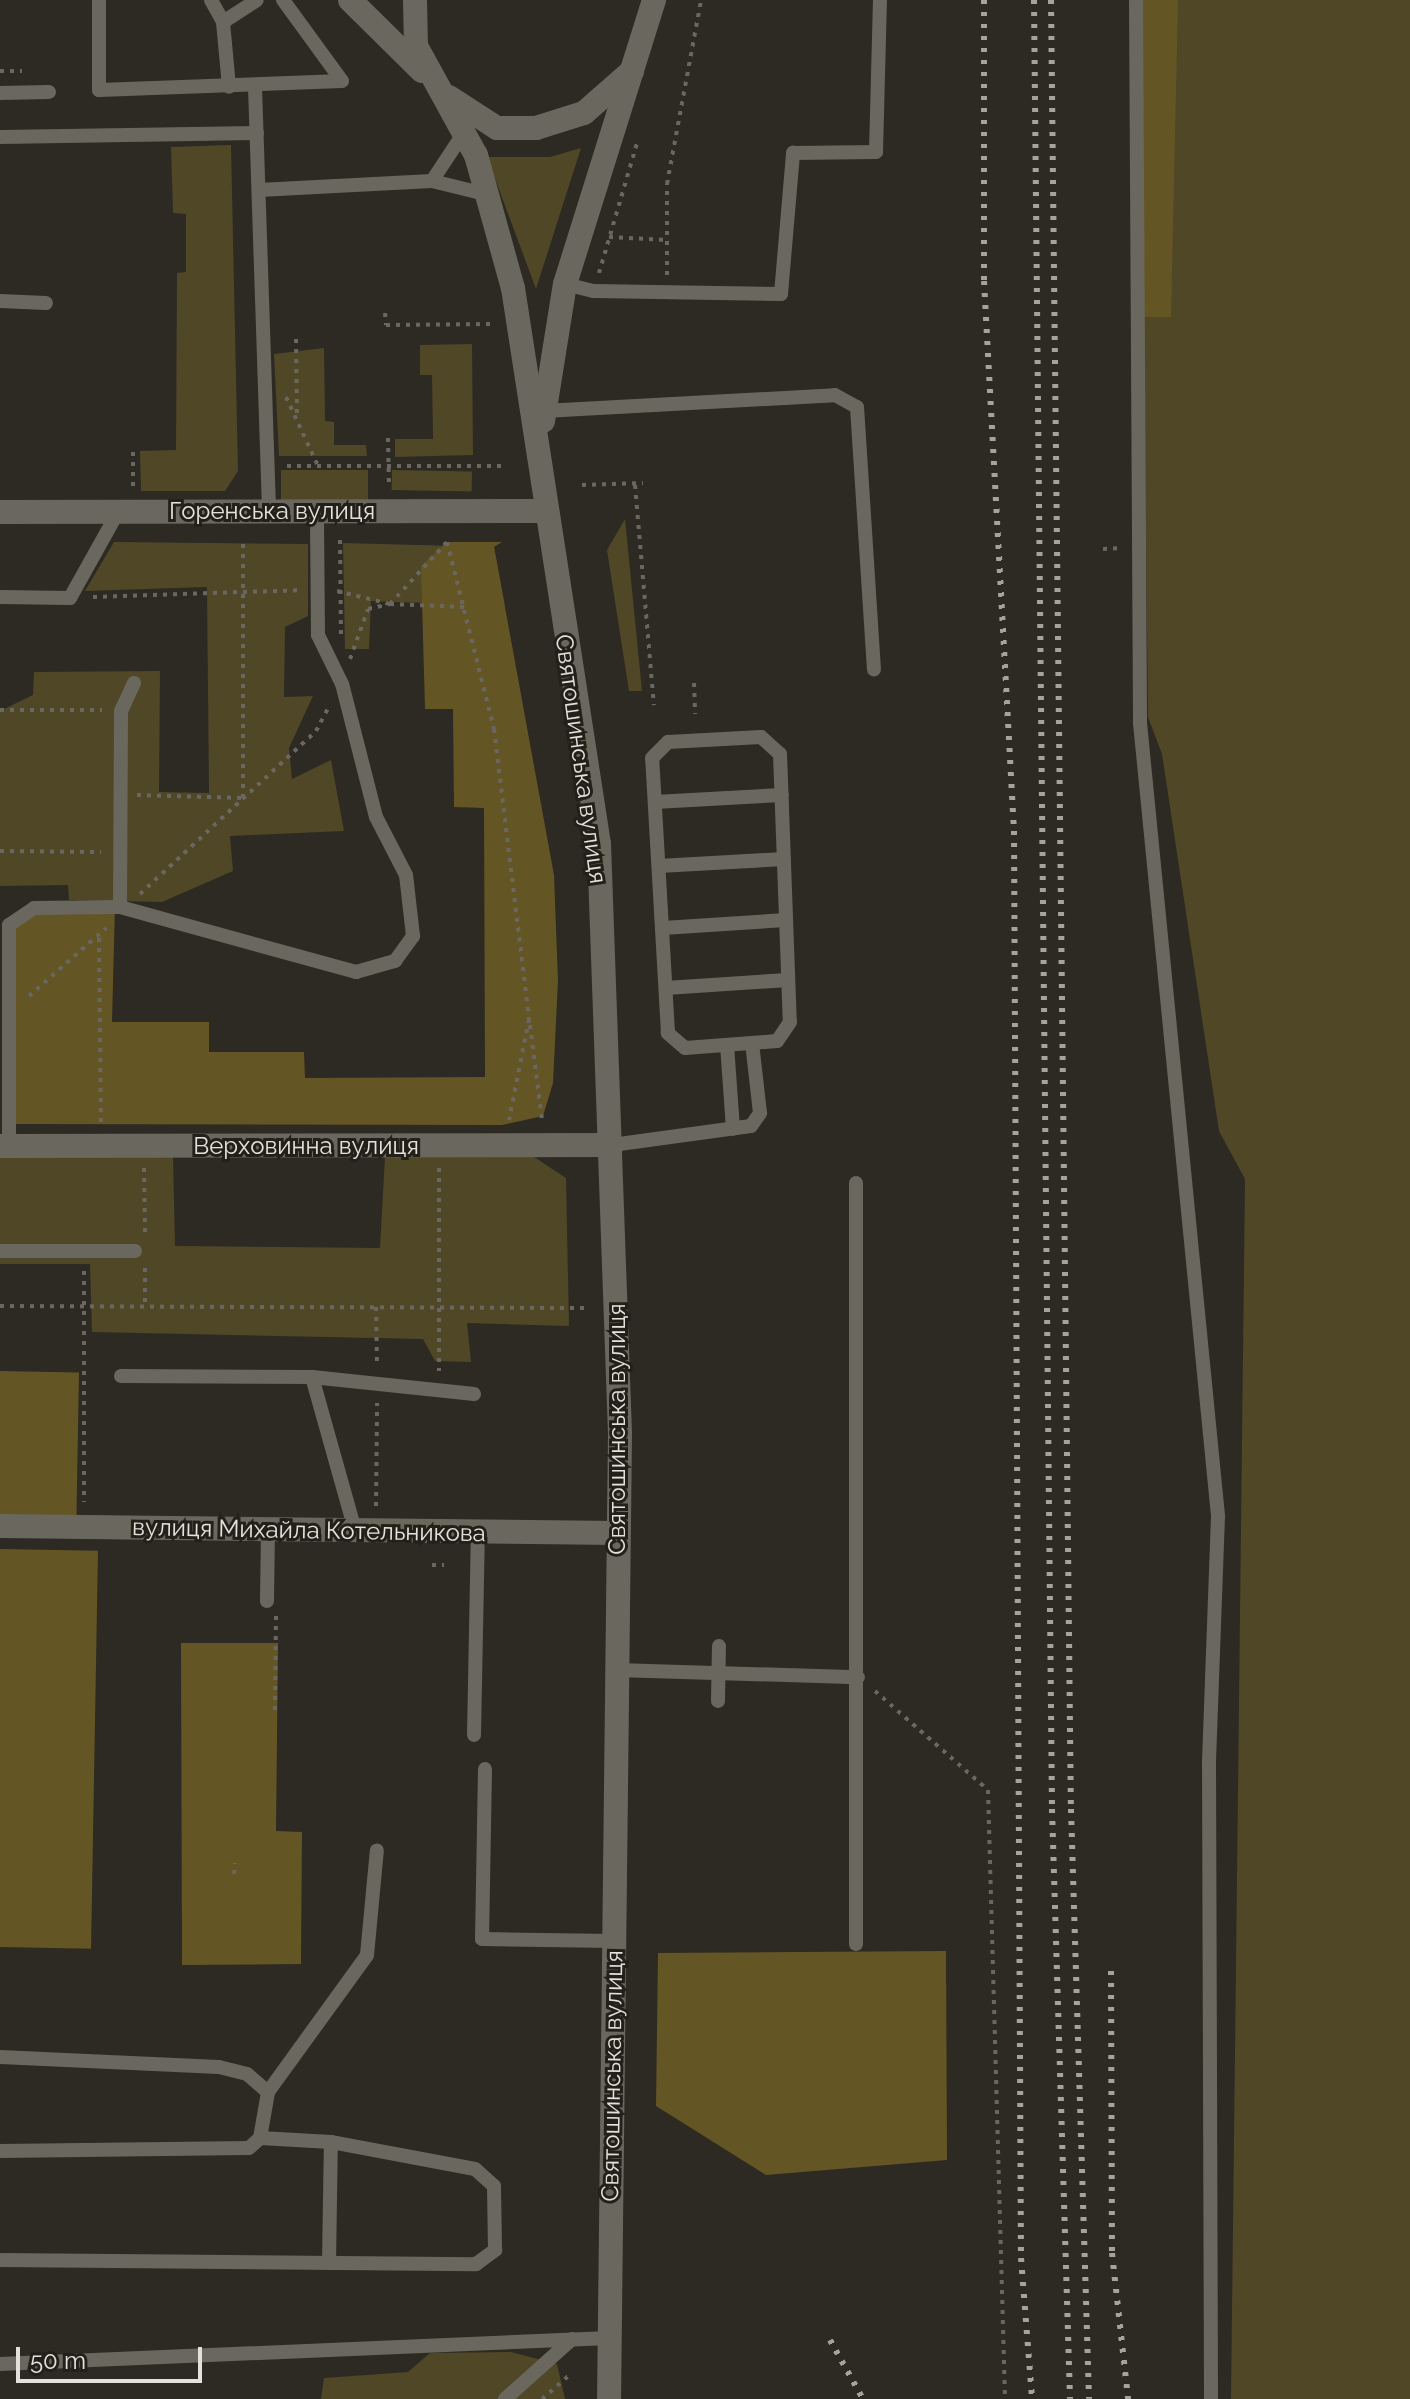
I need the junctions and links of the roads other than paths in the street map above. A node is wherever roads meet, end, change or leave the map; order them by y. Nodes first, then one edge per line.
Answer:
1 (99, 0) edge
2 (211, 0) edge
3 (257, 0) edge
4 (283, 0) edge
5 (350, 0) edge
6 (415, 0) edge
7 (654, 0) edge
8 (880, 0) edge
9 (1136, 0) edge
10 (223, 22) junction
11 (634, 69) junction
12 (427, 76) junction
13 (229, 87) junction
14 (255, 87) junction
15 (49, 92) dead end
16 (0, 93) edge
17 (257, 133) junction
18 (463, 134) junction
19 (0, 137) edge
20 (432, 181) junction
21 (259, 190) junction
22 (490, 195) junction
23 (565, 284) junction
24 (0, 301) edge
25 (46, 303) dead end
26 (544, 411) junction
27 (538, 463) junction
28 (126, 505) junction
29 (269, 511) junction
30 (317, 511) junction
31 (544, 511) junction
32 (0, 512) edge
33 (0, 597) edge
34 (874, 669) dead end
35 (134, 683) dead end
36 (782, 795) junction
37 (655, 802) junction
38 (784, 859) junction
39 (659, 866) junction
40 (120, 907) junction
41 (786, 920) junction
42 (663, 928) junction
43 (788, 980) junction
44 (666, 988) junction
45 (752, 1043) junction
46 (727, 1045) junction
47 (733, 1129) junction
48 (612, 1145) junction
49 (4, 1146) edge
50 (856, 1183) dead end
51 (0, 1251) edge
52 (135, 1251) dead end
53 (121, 1376) dead end
54 (312, 1377) junction
55 (474, 1394) dead end
56 (0, 1526) edge
57 (268, 1529) junction
58 (355, 1530) junction
59 (478, 1532) junction
60 (618, 1533) junction
61 (267, 1601) dead end
62 (719, 1646) dead end
63 (616, 1670) junction
64 (719, 1673) junction
65 (858, 1677) junction
66 (718, 1701) dead end
67 (474, 1735) dead end
68 (485, 1769) dead end
69 (377, 1850) dead end
70 (613, 1941) junction
71 (856, 1944) dead end
72 (0, 2057) edge
73 (268, 2092) junction
74 (260, 2138) junction
75 (331, 2142) junction
76 (0, 2151) edge
77 (0, 2260) edge
78 (329, 2263) junction
79 (609, 2338) junction
80 (572, 2339) junction
81 (0, 2364) edge
82 (505, 2399) edge
83 (609, 2399) edge
84 (1211, 2399) edge

1 - 13 lane
2 - 10 lane
3 - 10 lane
4 - 14 lane
5 - 12 main road
6 - 12 main road
7 - 11 main road, Святошинська вулиця
8 - 23 lane
9 - 84 lane
10 - 13 lane
11 - 12 main road
11 - 23 main road, Святошинська вулиця
12 - 18 main road, Святошинська вулиця
13 - 14 lane
14 - 17 lane
15 - 16 lane
17 - 19 lane
17 - 21 lane
18 - 20 lane
18 - 22 main road, Святошинська вулиця
20 - 21 lane
20 - 22 lane
21 - 29 lane
22 - 27 main road, Святошинська вулиця
23 - 26 main road, Святошинська вулиця
24 - 25 lane
26 - 27 main road, Святошинська вулиця
26 - 34 lane
27 - 31 main road, Святошинська вулиця
28 - 29 main road, Горенська вулиця
28 - 32 main road, Горенська вулиця
28 - 33 lane
29 - 30 main road, Горенська вулиця
30 - 31 main road, Горенська вулиця
30 - 40 lane
31 - 48 main road, Святошинська вулиця
35 - 40 lane
36 - 37 lane
36 - 37 lane
36 - 38 lane
37 - 39 lane
38 - 39 lane
38 - 41 lane
39 - 42 lane
40 - 49 lane
41 - 42 lane
41 - 43 lane
42 - 44 lane
43 - 44 lane
43 - 45 lane
44 - 46 lane
45 - 46 lane
45 - 47 lane
46 - 47 lane
47 - 48 lane
48 - 49 main road, Верховинна вулиця
48 - 60 main road, Святошинська вулиця
50 - 65 lane
51 - 52 lane
53 - 54 lane
54 - 55 lane
54 - 58 lane
56 - 57 main road, вулиця Михайла Котельникова
57 - 58 main road, вулиця Михайла Котельникова
57 - 61 lane
58 - 59 main road, вулиця Михайла Котельникова
59 - 60 main road, вулиця Михайла Котельникова
59 - 67 lane
60 - 63 main road, Святошинська вулиця
62 - 64 lane
63 - 64 lane
63 - 70 main road, Святошинська вулиця
64 - 65 lane
64 - 66 lane
65 - 71 lane
68 - 70 lane
69 - 73 lane
70 - 79 main road, Святошинська вулиця
72 - 73 lane
73 - 74 lane
74 - 75 lane
74 - 76 lane
75 - 78 lane
75 - 78 lane
77 - 78 lane
79 - 80 lane
79 - 83 main road, Святошинська вулиця
80 - 81 lane
80 - 82 lane

